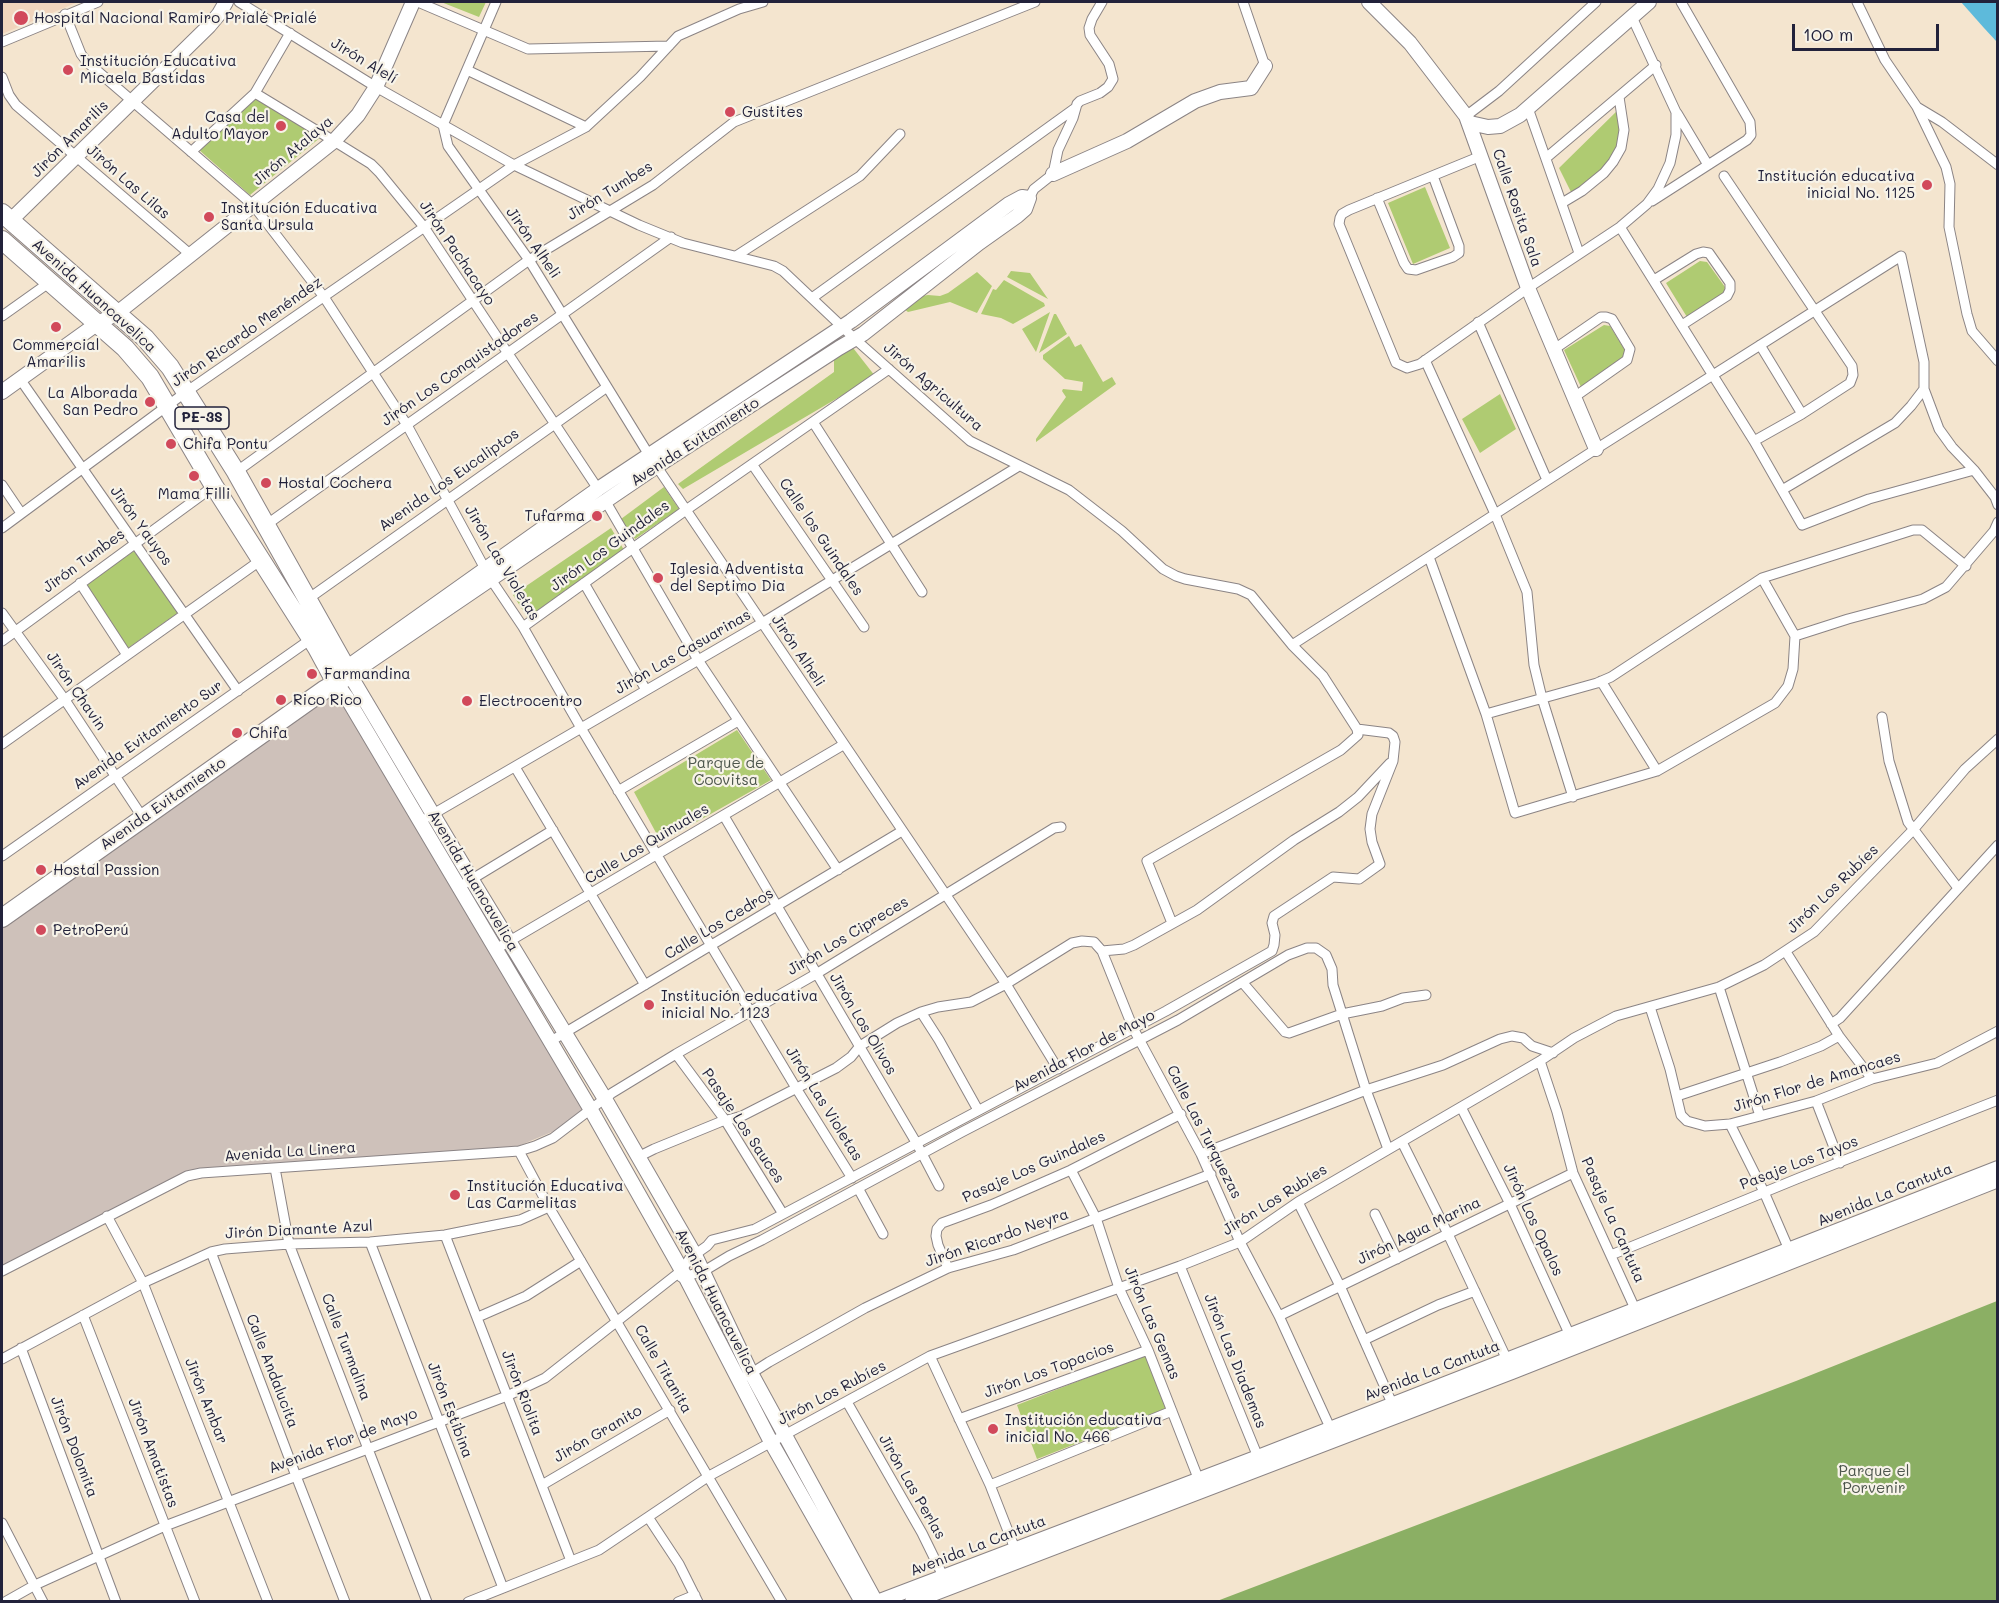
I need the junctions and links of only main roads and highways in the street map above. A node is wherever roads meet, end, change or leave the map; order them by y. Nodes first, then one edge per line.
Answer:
1 (226, 2) edge
2 (413, 2) edge
3 (1369, 2) edge
4 (1649, 2) edge
5 (1265, 66) road end
6 (1468, 119) junction
7 (1053, 174) road end
8 (6, 217) edge
9 (3, 243) edge
10 (116, 314) junction
11 (98, 323) junction
12 (2, 392) edge
13 (1596, 448) road end
14 (653, 461) junction
15 (487, 573) junction
16 (338, 678) junction
17 (465, 884) junction
18 (2, 918) edge
19 (1998, 1168) edge
20 (1998, 1180) edge
21 (1792, 1255) junction
22 (946, 1583) junction
23 (862, 1602) edge
24 (876, 1602) edge
25 (912, 1602) edge

1 - 8 main road, Jirón Amarilis
2 - 10 main road, Jirón Atalaya
3 - 6 main road, Calle Rosita Sala
4 - 6 main road
5 - 7 main road
6 - 13 main road, Calle Rosita Sala
8 - 10 highway, Avenida Huancavelica / PE-3S
9 - 11 highway, Avenida Huancavelica / PE-3S
10 - 11 main road, Jirón Atalaya
10 - 16 highway, Avenida Huancavelica / PE-3S
11 - 12 main road, Jirón Atalaya
11 - 16 highway, Avenida Huancavelica / PE-3S
14 - 14 main road, Avenida Evitamiento
14 - 15 main road, Avenida Evitamiento
14 - 15 main road, Avenida Evitamiento
15 - 16 main road, Avenida Evitamiento
16 - 17 main road, Avenida Huancavelica
16 - 17 main road, Avenida Huancavelica
16 - 18 highway, Avenida Evitamiento
17 - 23 main road, Avenida Huancavelica
17 - 24 main road, Avenida Huancavelica
19 - 21 main road, Avenida La Cantuta
20 - 21 main road, Avenida La Cantuta
21 - 22 main road, Avenida La Cantuta
22 - 24 main road, Avenida La Cantuta
22 - 25 main road, Avenida La Cantuta

